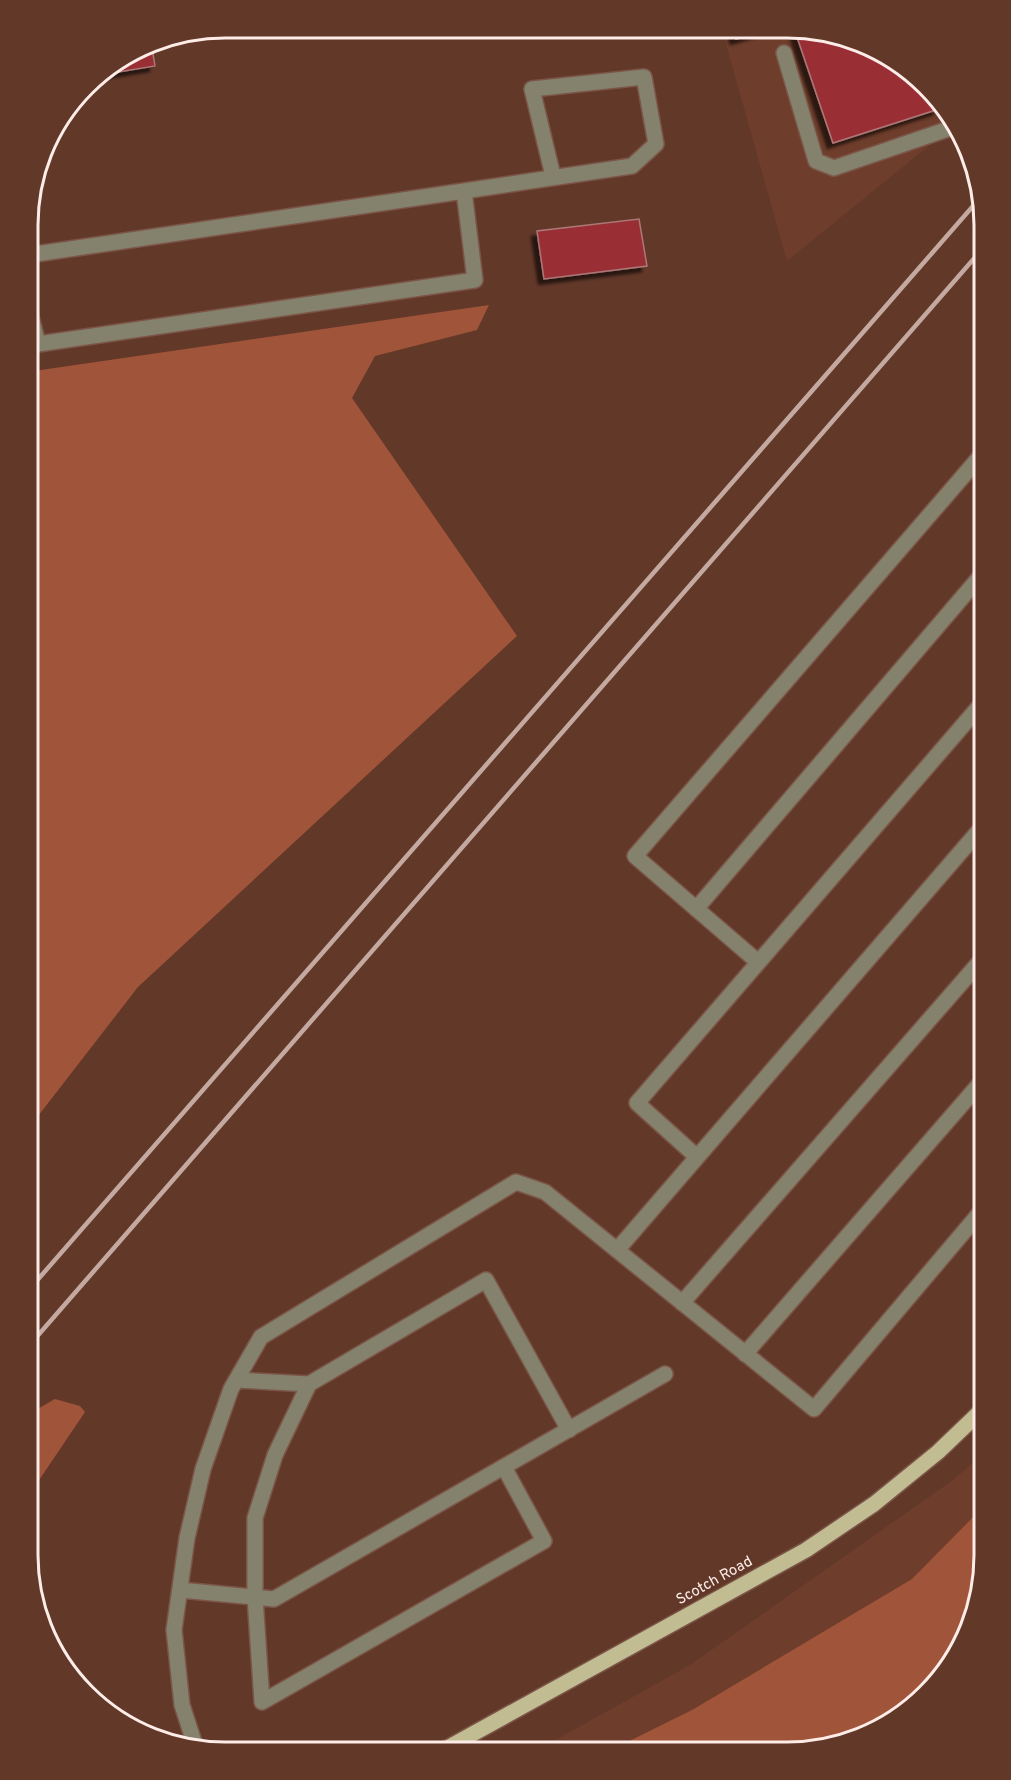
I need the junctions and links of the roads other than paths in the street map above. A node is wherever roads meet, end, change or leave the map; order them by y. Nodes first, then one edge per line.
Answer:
1 (784, 53) dead end
2 (947, 129) edge
3 (553, 176) junction
4 (464, 191) junction
5 (38, 254) edge
6 (38, 344) edge
7 (974, 464) edge
8 (974, 584) edge
9 (974, 713) edge
10 (974, 837) edge
11 (696, 909) junction
12 (758, 962) junction
13 (973, 969) edge
14 (973, 1091) edge
15 (698, 1157) junction
16 (973, 1221) edge
17 (617, 1250) junction
18 (682, 1303) junction
19 (745, 1354) junction
20 (665, 1374) dead end
21 (236, 1380) junction
22 (309, 1384) junction
23 (973, 1418) edge
24 (569, 1430) junction
25 (504, 1467) junction
26 (180, 1590) junction
27 (255, 1597) junction
28 (193, 1740) edge
29 (458, 1742) edge

1 - 2 lane
3 - 3 lane
3 - 4 lane
4 - 5 lane
4 - 6 lane
7 - 11 lane
8 - 11 lane
9 - 12 lane
10 - 15 lane
11 - 12 lane
12 - 15 lane
13 - 18 lane
14 - 19 lane
15 - 17 lane
16 - 19 lane
17 - 18 lane
17 - 21 lane
18 - 19 lane
20 - 24 lane
21 - 22 lane
21 - 26 lane
22 - 24 lane
22 - 27 lane
23 - 29 main road, Scotch Road
24 - 25 lane
25 - 27 lane
25 - 27 lane
26 - 27 lane
26 - 28 lane

